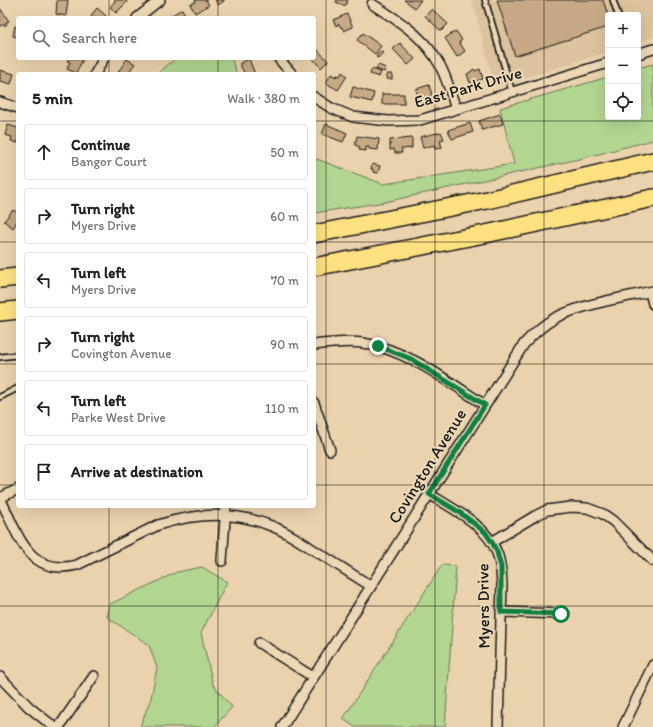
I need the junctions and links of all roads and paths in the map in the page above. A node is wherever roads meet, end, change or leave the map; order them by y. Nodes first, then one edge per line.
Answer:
1 (160, 0) edge
2 (485, 0) edge
3 (613, 0) edge
4 (372, 4) dead end
5 (617, 12) edge
6 (139, 16) edge
7 (653, 49) edge
8 (641, 53) edge
9 (103, 60) edge
10 (280, 60) edge
11 (605, 64) edge
12 (96, 72) edge
13 (290, 72) edge
14 (512, 92) junction
15 (316, 98) edge
16 (0, 102) edge
17 (16, 107) edge
18 (456, 109) junction
19 (653, 154) edge
20 (653, 161) edge
21 (560, 183) junction
22 (653, 195) edge
23 (653, 198) edge
24 (566, 216) junction
25 (316, 234) edge
26 (316, 267) edge
27 (16, 277) edge
28 (0, 279) edge
29 (651, 291) edge
30 (653, 304) edge
31 (16, 310) edge
32 (0, 312) edge
33 (316, 345) edge
34 (16, 355) edge
35 (0, 357) edge
36 (16, 389) edge
37 (0, 397) edge
38 (485, 405) junction
39 (316, 409) edge
40 (330, 450) dead end
41 (16, 490) edge
42 (429, 494) junction
43 (0, 498) edge
44 (225, 511) edge
45 (492, 542) junction
46 (222, 561) dead end
47 (653, 561) edge
48 (371, 586) junction
49 (501, 612) junction
50 (561, 614) dead end
51 (259, 643) dead end
52 (653, 665) edge
53 (94, 676) dead end
54 (0, 678) edge
55 (313, 678) junction
56 (54, 727) edge
57 (59, 727) edge
58 (282, 727) edge
59 (498, 727) edge
60 (623, 727) edge

1 - 6 street
2 - 14 lane
3 - 5 lane
4 - 18 street
7 - 8 street
9 - 12 street
10 - 13 street
11 - 14 street, East Park Drive
14 - 18 street, East Park Drive
15 - 18 street, East Park Drive
16 - 17 street
19 - 21 highway
20 - 21 highway
21 - 25 highway
22 - 24 highway
23 - 24 highway
24 - 26 highway
27 - 28 highway
29 - 30 street
29 - 38 street, Covington Avenue
31 - 32 highway
33 - 38 street
34 - 35 lane
36 - 37 lane
38 - 42 street, Covington Avenue
39 - 40 street
41 - 43 street
42 - 45 street, Myers Drive
42 - 48 street, Covington Avenue
43 - 44 street
44 - 46 street
44 - 48 street
45 - 47 street
45 - 49 street, Myers Drive
48 - 55 street, Covington Avenue
49 - 50 street
49 - 59 street, Myers Drive
51 - 55 street
52 - 60 street
53 - 57 street
54 - 56 street
55 - 58 street, Covington Avenue

